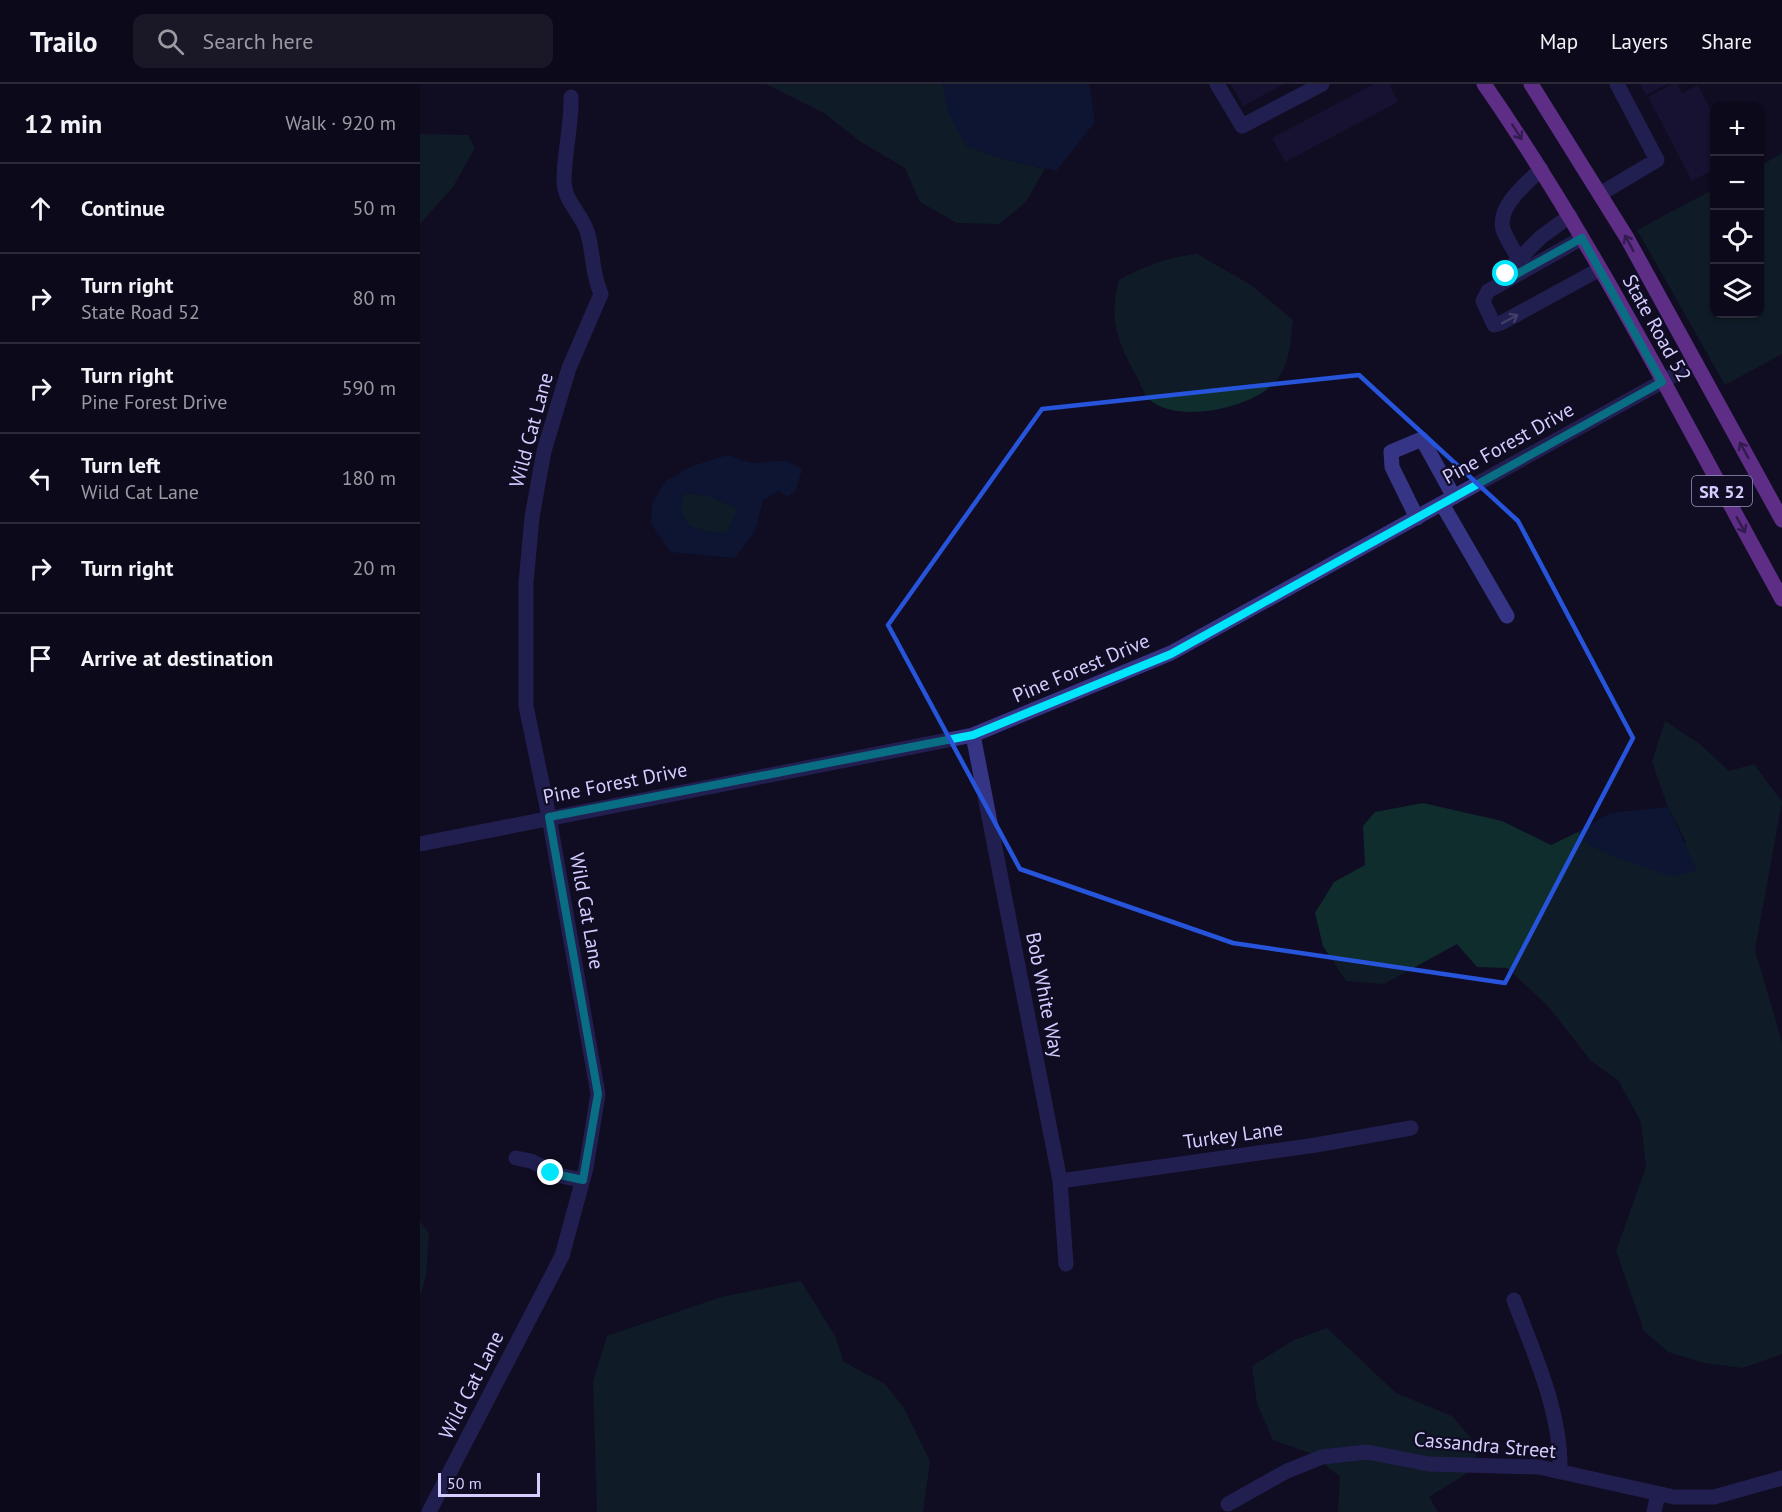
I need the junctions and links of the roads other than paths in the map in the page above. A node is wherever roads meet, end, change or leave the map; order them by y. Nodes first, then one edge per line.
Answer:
1 (1217, 84) edge
2 (1322, 84) edge
3 (1484, 84) edge
4 (1617, 84) edge
5 (1537, 86) edge
6 (571, 97) dead end
7 (1541, 169) junction
8 (1600, 194) junction
9 (1570, 216) junction
10 (1582, 238) junction
11 (1519, 259) junction
12 (1600, 269) junction
13 (1506, 280) junction
14 (1696, 363) junction
15 (1662, 382) junction
16 (1448, 500) junction
17 (1417, 518) junction
18 (1782, 520) edge
19 (1782, 599) edge
20 (1507, 616) dead end
21 (973, 735) junction
22 (549, 817) junction
23 (420, 844) edge
24 (1411, 1128) dead end
25 (516, 1158) dead end
26 (583, 1180) junction
27 (1060, 1181) junction
28 (1066, 1264) dead end
29 (1514, 1300) dead end
30 (1560, 1472) junction
31 (1782, 1480) edge
32 (1658, 1494) junction
33 (1228, 1504) dead end
34 (429, 1512) edge
35 (1654, 1512) edge

1 - 2 street
3 -> 7 main road, State Road 52 / SR 52
4 - 8 street
5 - 8 main road, State Road 52 / SR 52
6 - 22 street, Wild Cat Lane
7 - 9 main road, State Road 52 / SR 52
7 - 11 street
14 -> 8 main road, State Road 52 / SR 52
9 - 10 main road, State Road 52 / SR 52
9 - 11 street
10 - 12 main road, State Road 52 / SR 52
10 - 13 street
11 - 13 street
13 -> 12 street
12 - 15 main road, State Road 52 / SR 52
14 - 15 street, Pine Forest Drive
18 -> 14 main road, State Road 52 / SR 52
15 - 16 street, Pine Forest Drive
15 -> 19 main road, State Road 52 / SR 52
16 - 17 street, Pine Forest Drive
16 - 17 street
16 - 20 street
17 - 21 street, Pine Forest Drive
21 - 22 street, Pine Forest Drive
21 - 27 street, Bob White Way
22 - 23 street, Pine Forest Drive
22 - 26 street, Wild Cat Lane
24 - 27 street, Turkey Lane
25 - 26 street
26 - 34 street, Wild Cat Lane
27 - 28 street, Bob White Way
29 - 30 street
30 - 32 street, Cassandra Street
30 - 33 street, Cassandra Street
31 - 32 street, Cassandra Street
32 - 35 street

